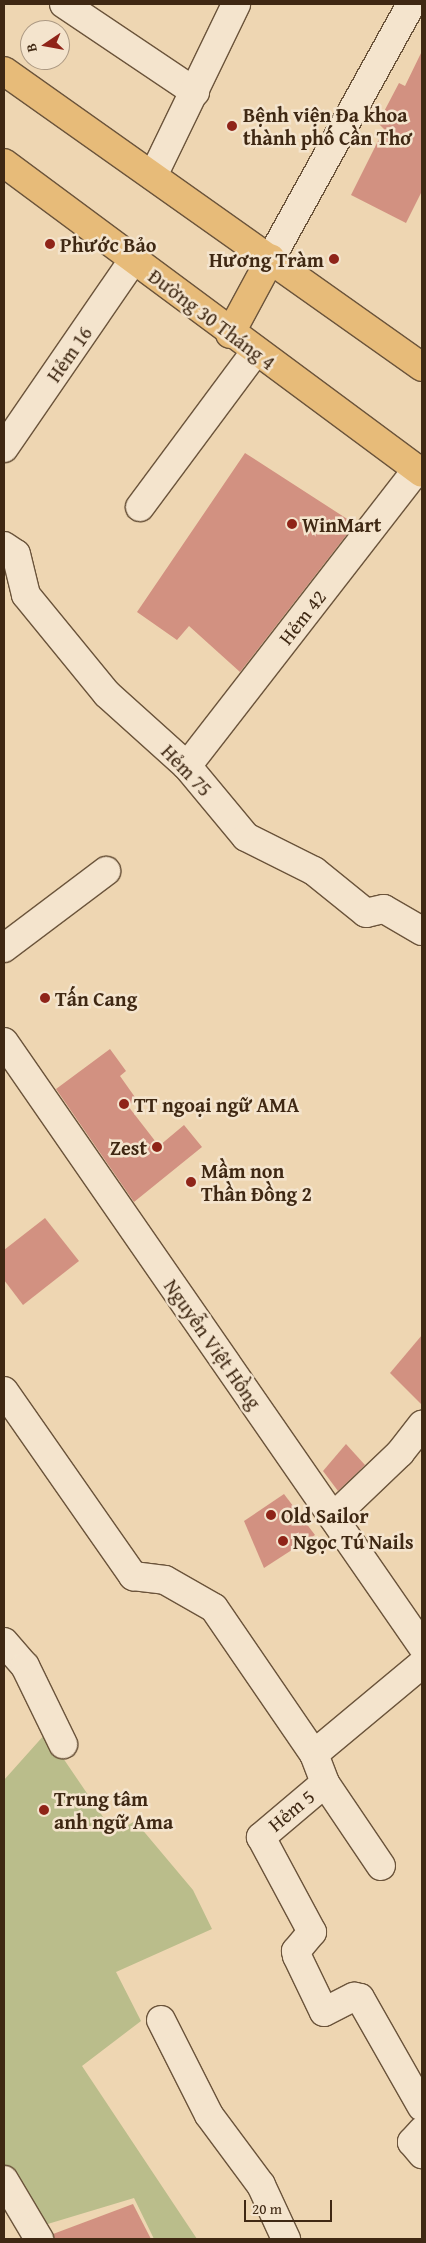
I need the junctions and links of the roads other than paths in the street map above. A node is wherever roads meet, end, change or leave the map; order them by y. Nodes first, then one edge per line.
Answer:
1 (64, 4) edge
2 (236, 4) edge
3 (413, 12) edge
4 (4, 71) edge
5 (195, 92) junction
6 (4, 163) edge
7 (153, 176) junction
8 (271, 258) junction
9 (133, 260) junction
10 (230, 334) junction
11 (255, 352) junction
12 (422, 367) edge
13 (4, 448) edge
14 (419, 471) edge
15 (140, 507) dead end
16 (4, 546) edge
17 (187, 766) junction
18 (106, 871) dead end
19 (422, 931) edge
20 (4, 948) edge
21 (4, 1042) edge
22 (4, 1391) edge
23 (422, 1425) edge
24 (332, 1517) junction
25 (4, 1642) edge
26 (422, 1646) edge
27 (422, 1664) edge
28 (63, 1744) dead end
29 (314, 1754) junction
30 (325, 1783) junction
31 (381, 1866) dead end
32 (161, 2020) dead end
33 (422, 2107) edge
34 (422, 2131) edge
35 (422, 2154) edge
36 (4, 2180) edge
37 (39, 2239) edge
38 (286, 2239) edge

1 - 5 street
2 - 5 street
3 - 8 street
4 - 7 main road
5 - 7 street
6 - 9 main road, Đường 30 Tháng 4
7 - 8 main road
8 - 10 main road
8 - 12 main road
9 - 10 main road, Đường 30 Tháng 4
9 - 13 street, Hẻm 16
10 - 11 main road, Đường 30 Tháng 4
11 - 14 main road, Đường 30 Tháng 4
11 - 15 street
14 - 17 street, Hẻm 42
16 - 17 street, Hẻm 75
17 - 19 street, Hẻm 75
18 - 20 street
21 - 24 street, Nguyễn Việt Hồng
22 - 29 street, Hẻm 5
23 - 24 street
24 - 26 street, Nguyễn Việt Hồng
25 - 28 street
27 - 29 street
29 - 30 street, Hẻm 5
30 - 31 street
30 - 33 street, Hẻm 5
32 - 38 street
34 - 35 street
36 - 37 street

